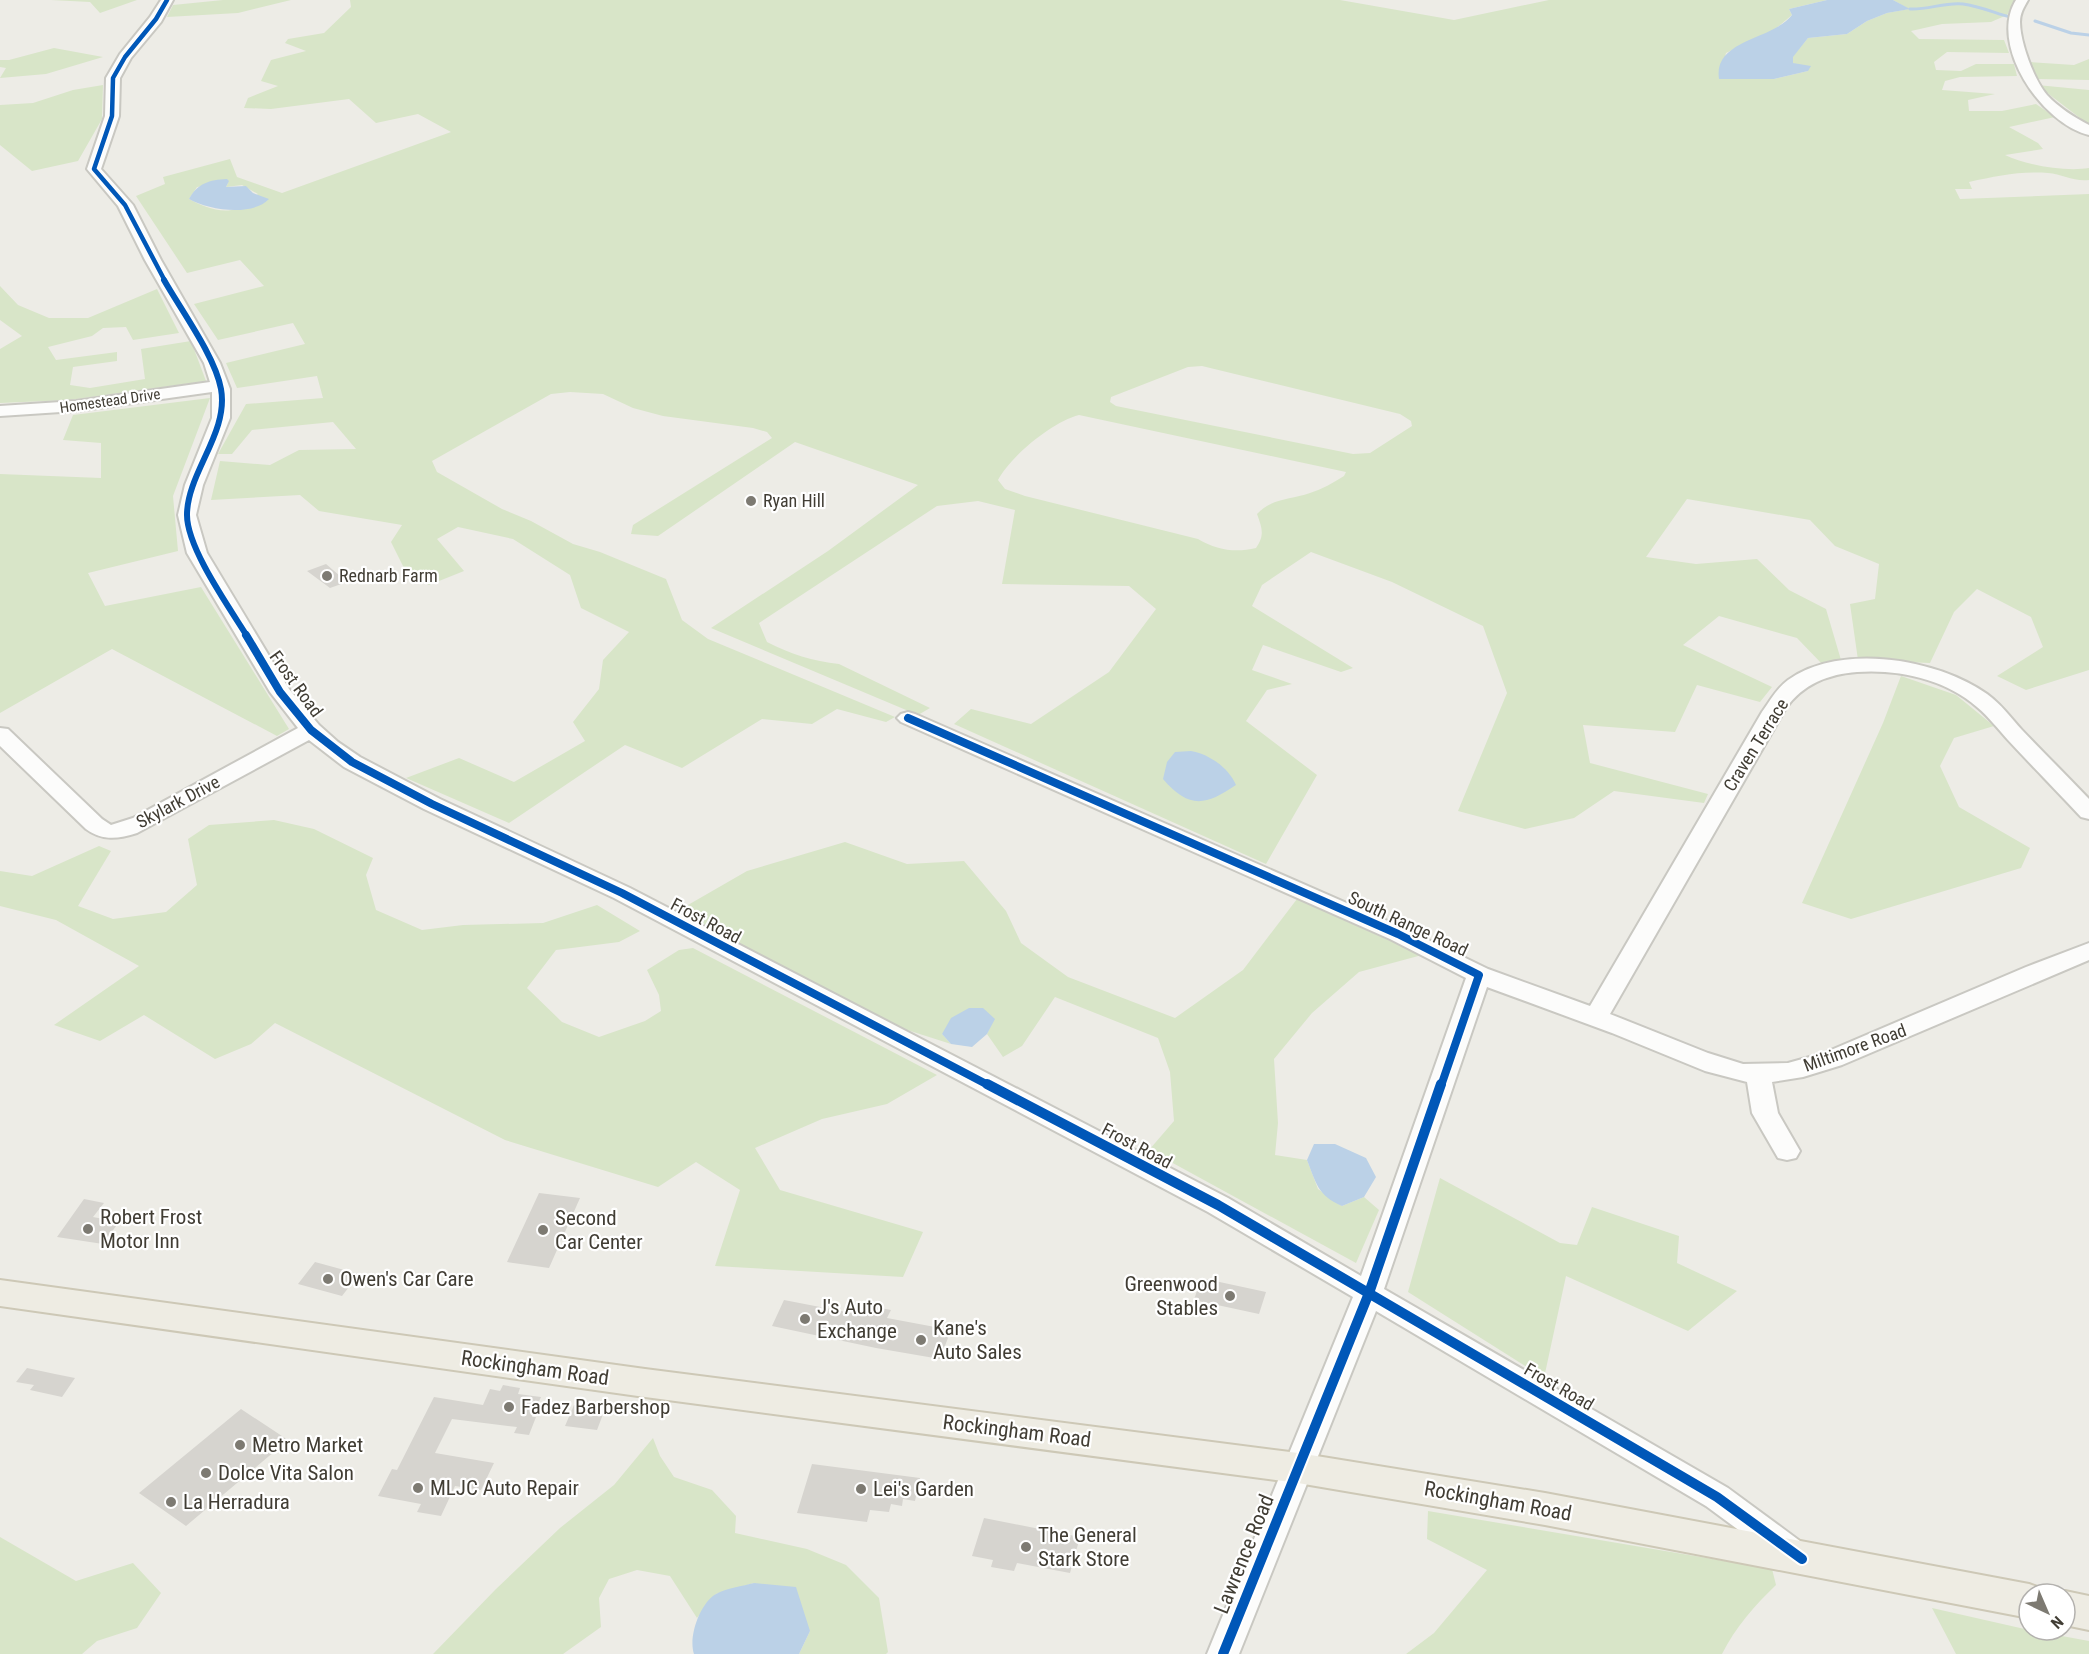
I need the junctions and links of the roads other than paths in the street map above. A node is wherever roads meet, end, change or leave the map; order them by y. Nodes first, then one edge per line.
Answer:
1 (167, 0) edge
2 (2022, 0) edge
3 (2089, 131) edge
4 (220, 386) junction
5 (0, 411) edge
6 (908, 718) dead end
7 (310, 730) junction
8 (0, 734) edge
9 (2089, 812) edge
10 (2089, 951) edge
11 (1479, 975) junction
12 (1596, 1017) junction
13 (1758, 1074) junction
14 (1786, 1151) dead end
15 (0, 1293) edge
16 (1369, 1293) junction
17 (1298, 1468) junction
18 (1802, 1559) junction
19 (2017, 1599) edge
20 (1223, 1654) edge

1 - 4 street, Frost Road
2 - 3 street
4 - 5 street, Homestead Drive
4 - 7 street, Frost Road
6 - 11 street, South Range Road
7 - 8 street, Skylark Drive
7 - 16 street, Frost Road
9 - 12 street, Craven Terrace
10 - 13 street, Miltimore Road
11 - 12 street, Miltimore Road
11 - 16 street, South Range Road
12 - 13 street, Miltimore Road
13 - 14 street
15 - 17 main road, Rockingham Road
16 - 17 street, South Range Road
16 - 18 street, Frost Road
17 - 18 main road, Rockingham Road
17 - 20 street, Lawrence Road
18 - 19 main road, Rockingham Road

